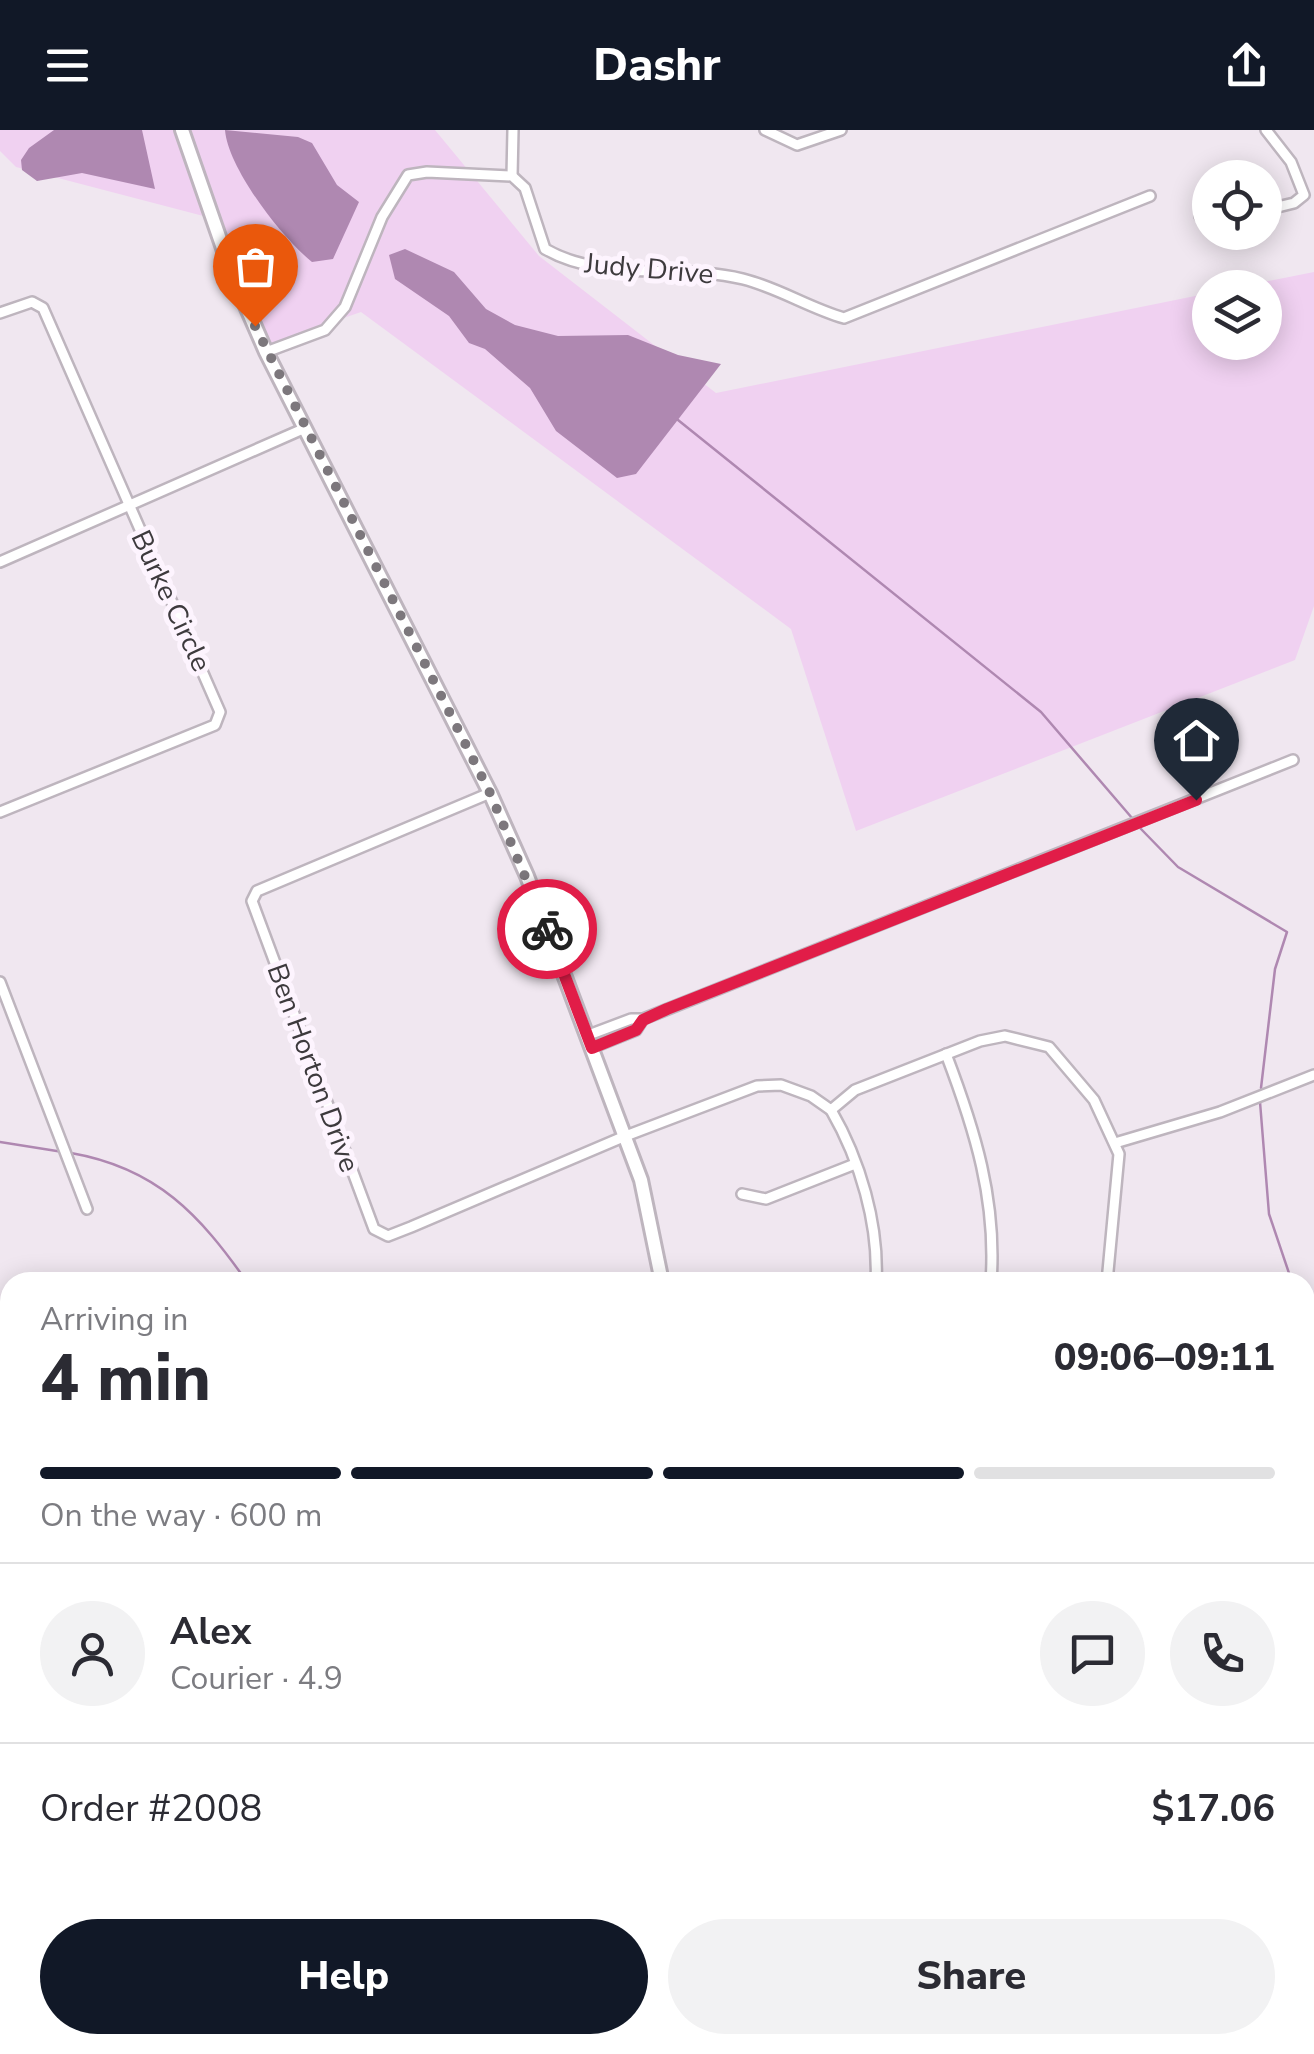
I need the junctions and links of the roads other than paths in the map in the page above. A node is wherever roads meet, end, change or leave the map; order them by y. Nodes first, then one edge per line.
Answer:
1 (182, 130) edge
2 (513, 130) edge
3 (765, 130) edge
4 (840, 130) edge
5 (1266, 130) edge
6 (512, 176) junction
7 (1150, 196) dead end
8 (1282, 206) edge
9 (0, 314) edge
10 (266, 352) junction
11 (303, 429) junction
12 (128, 508) junction
13 (0, 562) edge
14 (1293, 760) dead end
15 (490, 793) junction
16 (0, 812) edge
17 (0, 982) edge
18 (589, 1042) junction
19 (946, 1054) junction
20 (1314, 1074) edge
21 (831, 1110) junction
22 (623, 1137) junction
23 (1116, 1142) junction
24 (855, 1164) junction
25 (742, 1194) dead end
26 (88, 1209) dead end
27 (660, 1272) edge
28 (875, 1272) edge
29 (991, 1272) edge
30 (1109, 1272) edge

1 - 10 main road
2 - 6 street
3 - 4 street
5 - 8 street
6 - 7 street, Judy Drive
6 - 10 street
9 - 12 street, Burke Circle
10 - 11 main road
11 - 12 street
11 - 15 main road
12 - 13 street
12 - 16 street, Burke Circle
14 - 18 street
15 - 18 main road
15 - 22 street, Ben Horton Drive
17 - 26 street
18 - 22 main road
19 - 21 street
19 - 23 street
19 - 29 street
20 - 23 street
21 - 22 street
21 - 24 street
22 - 27 main road
23 - 30 street
24 - 25 street
24 - 28 street

